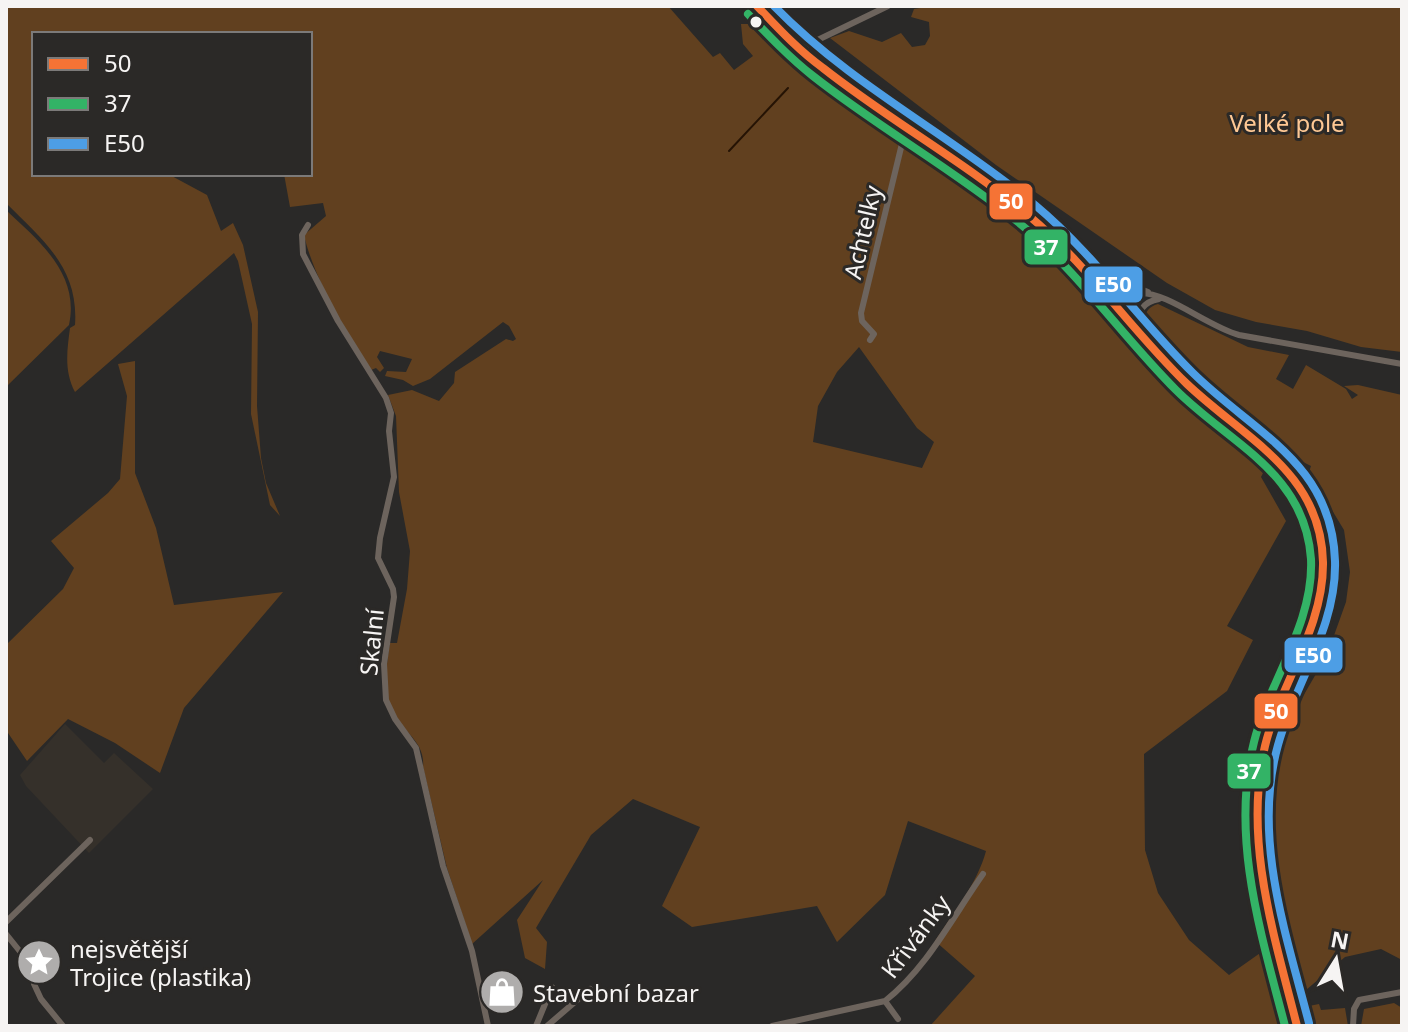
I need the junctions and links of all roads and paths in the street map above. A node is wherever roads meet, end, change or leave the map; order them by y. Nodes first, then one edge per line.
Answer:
1 (757, 6) edge
2 (888, 6) edge
3 (799, 49) junction
4 (906, 127) junction
5 (308, 225) dead end
6 (1081, 264) junction
7 (1165, 299) junction
8 (1116, 302) junction
9 (1137, 327) junction
10 (870, 340) dead end
11 (1402, 364) edge
12 (90, 840) dead end
13 (983, 874) dead end
14 (6, 922) edge
15 (6, 934) edge
16 (552, 987) dead end
17 (590, 989) dead end
18 (1402, 992) edge
19 (885, 1001) junction
20 (898, 1019) dead end
21 (60, 1026) edge
22 (488, 1026) edge
23 (536, 1026) edge
24 (547, 1026) edge
25 (772, 1026) edge
26 (1297, 1026) edge
27 (1353, 1026) edge

1 - 3 street
2 - 3 street
3 - 4 street
4 - 6 street
4 - 10 street, Achtelky
5 - 22 street, Skalní
6 - 7 street
6 - 8 street
7 - 8 street
7 - 9 street
7 - 11 street
8 - 9 street
9 - 26 street
12 - 14 street
13 - 19 street, Křivánky
15 - 21 street
16 - 23 street
17 - 24 street
18 - 27 street
19 - 20 street
19 - 25 street, Křivánky

